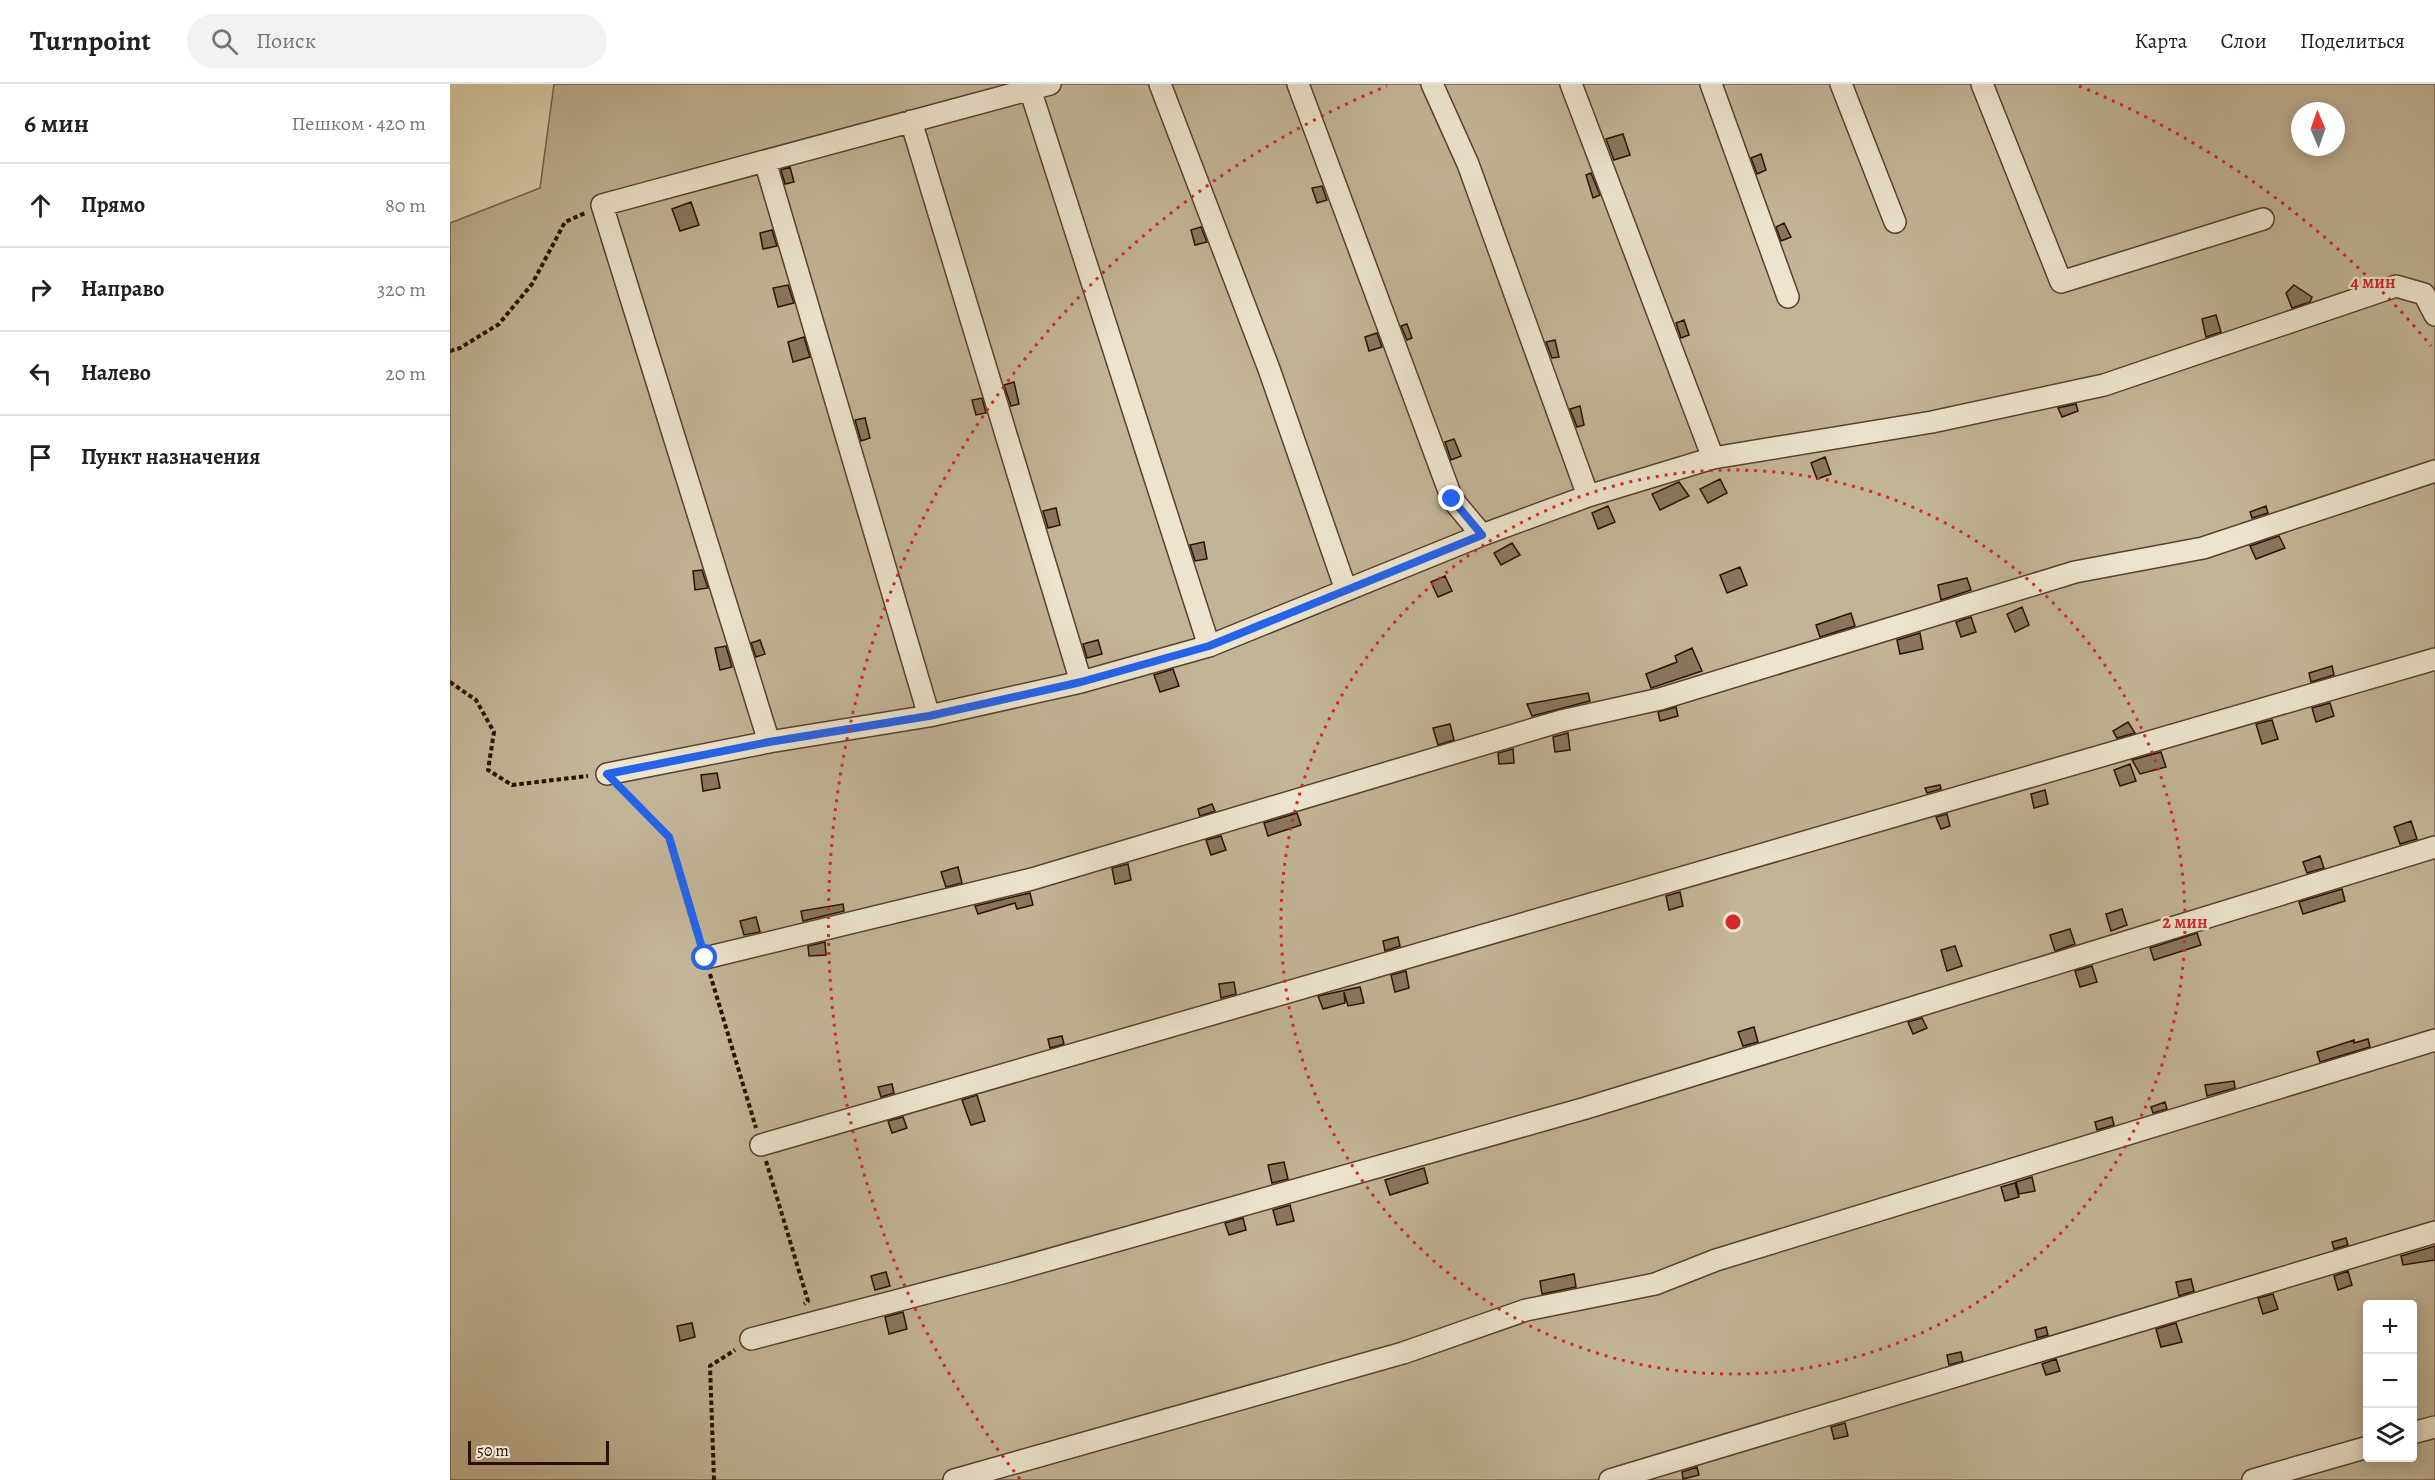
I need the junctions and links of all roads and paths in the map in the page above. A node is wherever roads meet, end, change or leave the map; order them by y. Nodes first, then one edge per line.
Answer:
1 (1160, 84) edge
2 (1298, 84) edge
3 (1432, 84) edge
4 (1571, 84) edge
5 (1711, 84) edge
6 (1841, 84) edge
7 (1982, 84) edge
8 (1040, 86) edge
9 (911, 121) junction
10 (765, 161) junction
11 (602, 205) junction
12 (2263, 219) dead end
13 (1895, 222) dead end
14 (1788, 297) dead end
15 (2435, 315) edge
16 (450, 351) edge
17 (1713, 458) junction
18 (2435, 471) edge
19 (1588, 496) junction
20 (1482, 535) junction
21 (1346, 590) junction
22 (1209, 646) junction
23 (2435, 659) edge
24 (450, 682) edge
25 (1081, 682) junction
26 (929, 716) junction
27 (769, 742) junction
28 (607, 774) junction
29 (2435, 847) edge
30 (705, 958) junction
31 (2435, 1040) edge
32 (761, 1145) junction
33 (2435, 1232) edge
34 (799, 1308) dead end
35 (751, 1339) joint
36 (2435, 1427) edge
37 (2417, 1432) edge
38 (2363, 1448) edge
39 (714, 1480) edge
40 (954, 1480) edge
41 (1610, 1480) edge
42 (2253, 1480) edge

1 - 21 lane
2 - 20 lane
3 - 19 lane
4 - 17 lane
5 - 14 lane
6 - 13 lane
7 - 12 lane
8 - 9 lane
8 - 22 lane
9 - 10 lane
9 - 25 lane
10 - 11 lane
10 - 26 lane
11 - 16 path
11 - 27 lane
15 - 17 lane
17 - 19 lane
18 - 30 lane
19 - 20 lane
20 - 21 lane
21 - 22 lane
22 - 25 lane
23 - 32 lane
24 - 28 path
25 - 26 lane
26 - 27 lane
27 - 28 lane
28 - 30 path
29 - 35 lane
30 - 32 path
31 - 40 lane
32 - 34 path
33 - 41 lane
35 - 39 path
36 - 37 lane
38 - 42 lane

